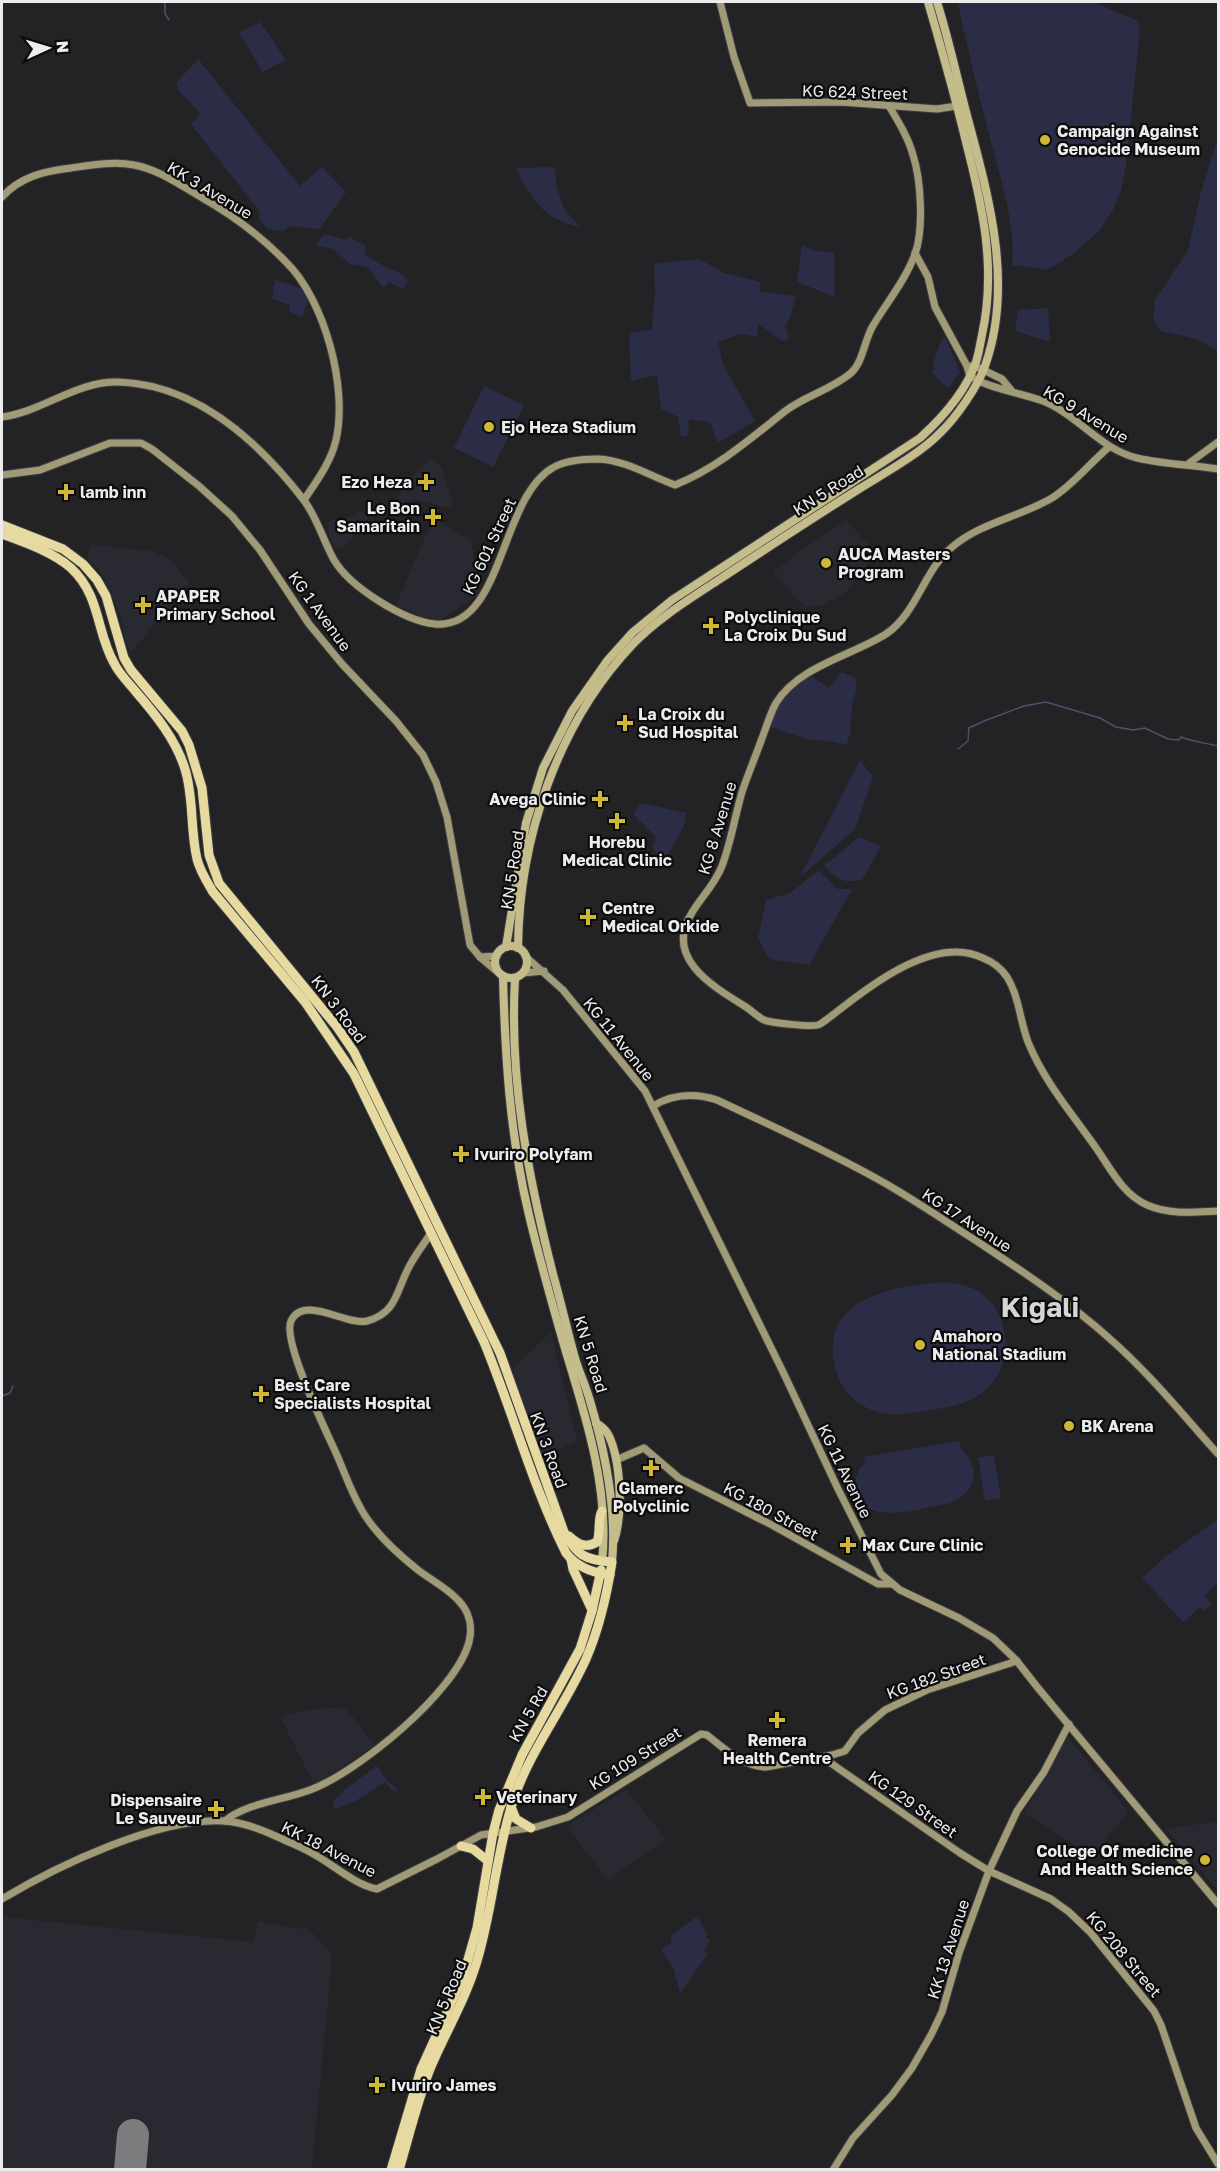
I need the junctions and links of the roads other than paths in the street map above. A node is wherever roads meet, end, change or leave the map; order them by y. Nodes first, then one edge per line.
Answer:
1 (720, 2) edge
2 (928, 2) edge
3 (937, 2) edge
4 (889, 106) junction
5 (957, 106) junction
6 (2, 197) edge
7 (915, 254) junction
8 (971, 366) junction
9 (984, 370) junction
10 (970, 375) junction
11 (980, 381) junction
12 (1011, 390) junction
13 (2, 417) edge
14 (1218, 442) edge
15 (1109, 447) junction
16 (1188, 464) junction
17 (1218, 469) edge
18 (2, 475) edge
19 (304, 500) junction
20 (2, 525) edge
21 (2, 534) edge
22 (648, 625) junction
23 (506, 947) junction
24 (518, 948) junction
25 (497, 956) junction
26 (525, 956) junction
27 (480, 957) junction
28 (544, 971) junction
29 (501, 975) junction
30 (519, 975) junction
31 (354, 1052) junction
32 (345, 1060) junction
33 (653, 1106) junction
34 (1218, 1211) edge
35 (431, 1233) junction
36 (501, 1368) junction
37 (596, 1423) junction
38 (1218, 1454) edge
39 (616, 1461) junction
40 (602, 1512) junction
41 (564, 1532) junction
42 (613, 1545) junction
43 (571, 1559) junction
44 (607, 1562) junction
45 (605, 1574) junction
46 (892, 1584) junction
47 (592, 1611) junction
48 (1017, 1661) junction
49 (1069, 1724) junction
50 (845, 1750) joint
51 (822, 1757) junction
52 (511, 1807) junction
53 (225, 1821) junction
54 (531, 1828) junction
55 (504, 1832) junction
56 (493, 1833) junction
57 (461, 1846) junction
58 (488, 1862) junction
59 (989, 1871) junction
60 (2, 1899) edge
61 (1218, 1904) edge
62 (1218, 2164) edge
63 (391, 2169) edge
64 (399, 2169) edge
65 (833, 2169) edge

1 - 4 street, KG 624 Street
2 - 5 main road, KN 5 Road
3 - 9 main road, KN 5 Road
4 - 5 street, KG 624 Street
4 - 7 street, KG 601 Street
5 - 8 main road, KN 5 Road
6 - 19 street, KK 3 Avenue
7 - 8 street
7 - 19 street, KG 601 Street
8 - 9 street, KG 9 Avenue
8 - 10 main road, KN 5 Road
9 - 11 main road, KN 5 Road
9 - 12 street, KG 9 Avenue
10 - 11 street, KG 9 Avenue
10 - 22 main road, KN 5 Road
11 - 12 street, KG 9 Avenue
11 - 22 main road, KN 5 Road
12 - 15 street, KG 9 Avenue
13 - 19 street, KG 601 Street
14 - 16 street
15 - 16 street, KG 9 Avenue
15 - 34 street, KG 8 Avenue
16 - 17 street, KG 9 Avenue
18 - 27 street, KG 1 Avenue
20 - 31 highway, KN 3 Road
21 - 32 highway, KN 3 Road
22 - 23 main road, KN 5 Road
22 - 24 main road, KN 5 Road
23 - 24 main road
23 - 25 main road
24 - 26 main road
25 - 27 street
25 - 29 main road
26 - 28 street, KG 11 Avenue
26 - 30 main road
27 - 29 street, KG 1 Avenue
28 - 30 street
28 - 33 street, KG 11 Avenue
29 - 30 main road
29 - 40 main road, KN 5 Road
30 - 37 main road, KN 5 Road
31 - 32 highway
31 - 36 highway, KN 3 Road
32 - 35 highway, KN 3 Road
33 - 38 street, KG 17 Avenue
33 - 46 street, KG 11 Avenue
35 - 36 highway, KN 3 Road
35 - 53 street
36 - 41 highway, KN 3 Road
36 - 43 highway, KN 3 Road
37 - 39 main road
37 - 42 main road, KN 5 Road
39 - 42 main road
39 - 46 street, KG 180 Street
40 - 41 highway
40 - 44 main road
41 - 44 highway, KN 3 Road
42 - 44 main road, KN 5 Road
43 - 45 highway
43 - 47 highway, KN 3 Road
44 - 45 highway
45 - 47 highway
45 - 52 highway
46 - 48 street, KG 11 Avenue
47 - 56 highway, KN 5 Rd
48 - 49 street, KG 11 Avenue
48 - 50 street, KG 182 Street
49 - 59 street, KK 13 Avenue
49 - 61 street, KG 11 Avenue
50 - 51 street, KG 109 Street
51 - 54 street, KG 109 Street
51 - 59 street, KG 129 Street
52 - 54 highway
52 - 55 highway
53 - 57 street, KK 18 Avenue
53 - 60 street, KK 18 Avenue
54 - 55 street, KG 109 Street
55 - 56 street, KK 18 Avenue
55 - 64 highway, KN 5 Road
56 - 57 street, KK 18 Avenue
56 - 58 highway, KN 5 Road
57 - 58 highway
58 - 63 highway, KN 5 Road
59 - 62 street, KG 208 Street
59 - 65 street, KK 13 Avenue

